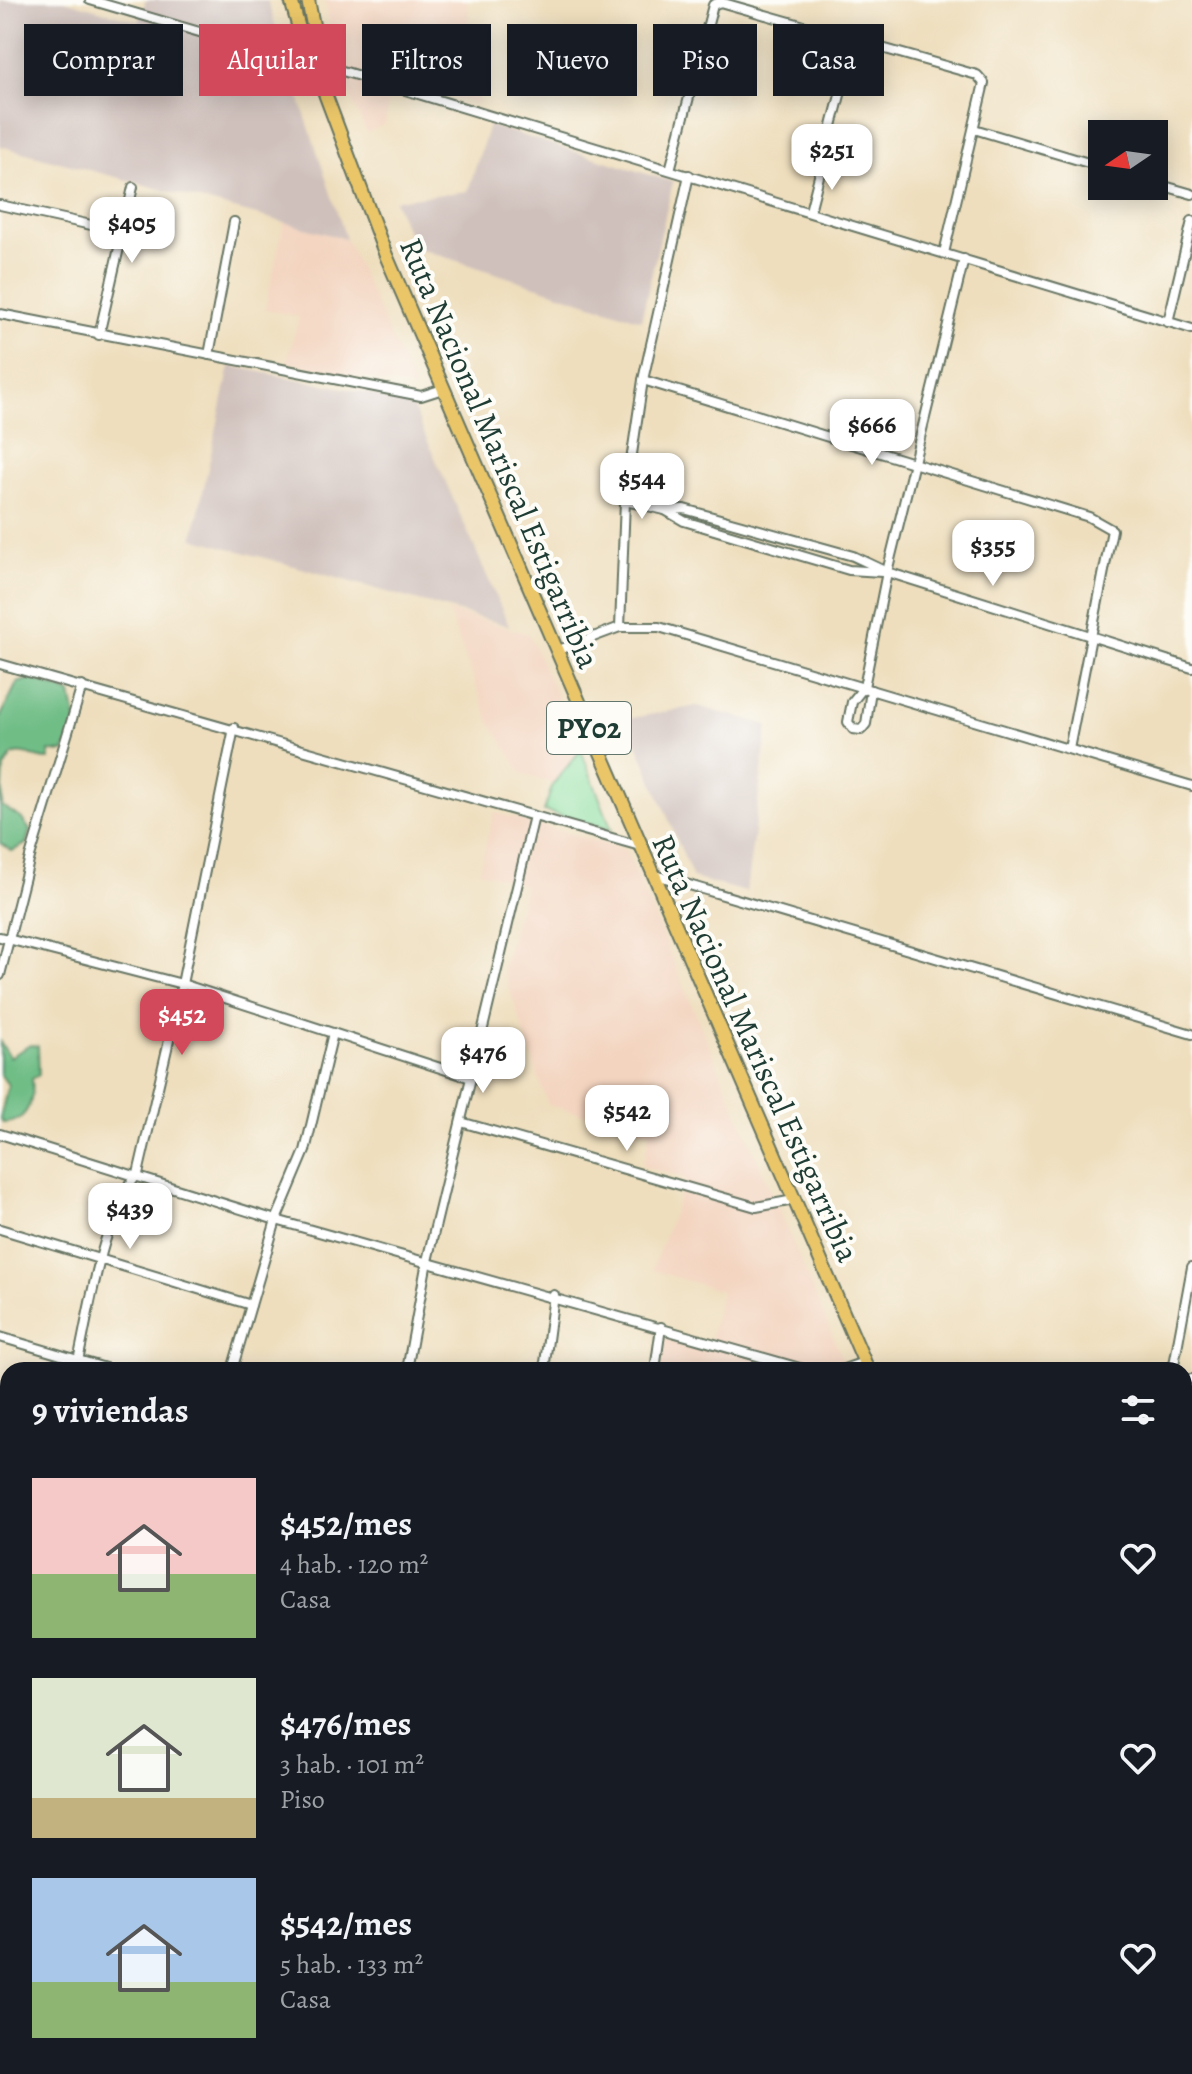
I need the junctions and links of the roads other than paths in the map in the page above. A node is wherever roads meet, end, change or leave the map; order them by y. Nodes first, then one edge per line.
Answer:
1 (90, 0) edge
2 (291, 0) edge
3 (308, 0) edge
4 (298, 24) edge
5 (313, 24) edge
6 (796, 24) edge
7 (199, 32) edge
8 (884, 49) edge
9 (346, 72) edge
10 (326, 96) edge
11 (840, 96) edge
12 (974, 129) junction
13 (1088, 163) edge
14 (670, 170) junction
15 (689, 175) junction
16 (133, 187) dead end
17 (1168, 187) edge
18 (1192, 194) edge
19 (0, 205) edge
20 (810, 211) junction
21 (1192, 221) edge
22 (234, 222) dead end
23 (123, 232) junction
24 (944, 253) junction
25 (964, 259) junction
26 (0, 314) edge
27 (1168, 322) junction
28 (1192, 329) edge
29 (99, 335) junction
30 (209, 355) junction
31 (643, 380) junction
32 (443, 389) junction
33 (915, 464) junction
34 (625, 501) junction
35 (665, 510) junction
36 (887, 572) junction
37 (620, 627) junction
38 (1090, 633) junction
39 (556, 651) junction
40 (0, 664) edge
41 (1192, 668) edge
42 (82, 686) junction
43 (867, 689) junction
44 (234, 728) junction
45 (1069, 749) junction
46 (1192, 786) edge
47 (534, 816) junction
48 (640, 846) junction
49 (651, 873) junction
50 (0, 937) edge
51 (10, 940) junction
52 (0, 975) edge
53 (182, 984) junction
54 (333, 1033) junction
55 (1192, 1034) edge
56 (471, 1078) junction
57 (461, 1122) junction
58 (0, 1134) edge
59 (138, 1174) junction
60 (794, 1200) junction
61 (276, 1220) junction
62 (0, 1229) edge
63 (102, 1260) junction
64 (427, 1261) junction
65 (1192, 1267) edge
66 (554, 1295) junction
67 (251, 1305) junction
68 (661, 1327) junction
69 (0, 1337) edge
70 (78, 1360) junction
71 (85, 1362) edge
72 (234, 1362) edge
73 (408, 1362) edge
74 (545, 1362) edge
75 (656, 1362) edge
76 (780, 1362) edge
77 (864, 1362) edge
78 (1174, 1362) edge

1 - 7 street
2 - 4 main road, Ruta Nacional Mariscal Estigarribia / PY02
3 - 5 main road, Ruta Nacional Mariscal Estigarribia / PY02
6 - 14 street
8 - 12 street
9 - 14 street
10 - 32 main road, Ruta Nacional Mariscal Estigarribia / PY02
11 - 20 street
12 - 13 street
12 - 24 street
14 - 15 street
15 - 20 street
15 - 31 street
16 - 23 street
17 - 18 street
19 - 23 street
20 - 24 street
21 - 27 street
22 - 30 street
23 - 29 street
24 - 25 street
25 - 27 street
25 - 33 street
26 - 29 street
27 - 28 street
29 - 30 street
30 - 32 street
31 - 33 street
31 - 34 street
32 - 39 main road, Ruta Nacional Mariscal Estigarribia / PY02
33 - 36 street
33 - 38 street
34 - 35 street
34 - 37 street
35 - 36 street
35 - 36 street
36 - 38 street
36 - 43 street
37 - 39 street
37 - 43 street
38 - 41 street
38 - 45 street
39 - 48 main road, Ruta Nacional Mariscal Estigarribia / PY02
40 - 42 street
42 - 44 street
42 - 51 street
43 - 45 street
44 - 47 street
44 - 53 street
45 - 46 street
47 - 48 street
47 - 56 street
48 - 49 main road, Ruta Nacional Mariscal Estigarribia / PY02
49 - 55 street
49 - 60 main road, Ruta Nacional Mariscal Estigarribia / PY02
50 - 51 street
51 - 52 street
51 - 53 street
53 - 54 street
53 - 59 street
54 - 56 street
54 - 61 street
56 - 57 street
57 - 60 street
57 - 64 street
58 - 59 street
59 - 61 street
59 - 63 street
60 - 77 main road, Ruta Nacional Mariscal Estigarribia / PY02
61 - 64 street
61 - 67 street
62 - 63 street
63 - 67 street
63 - 70 street
64 - 66 street
64 - 73 street
65 - 78 street
66 - 68 street
66 - 74 street
67 - 72 street
68 - 75 street
68 - 76 street
69 - 70 street
70 - 71 street

